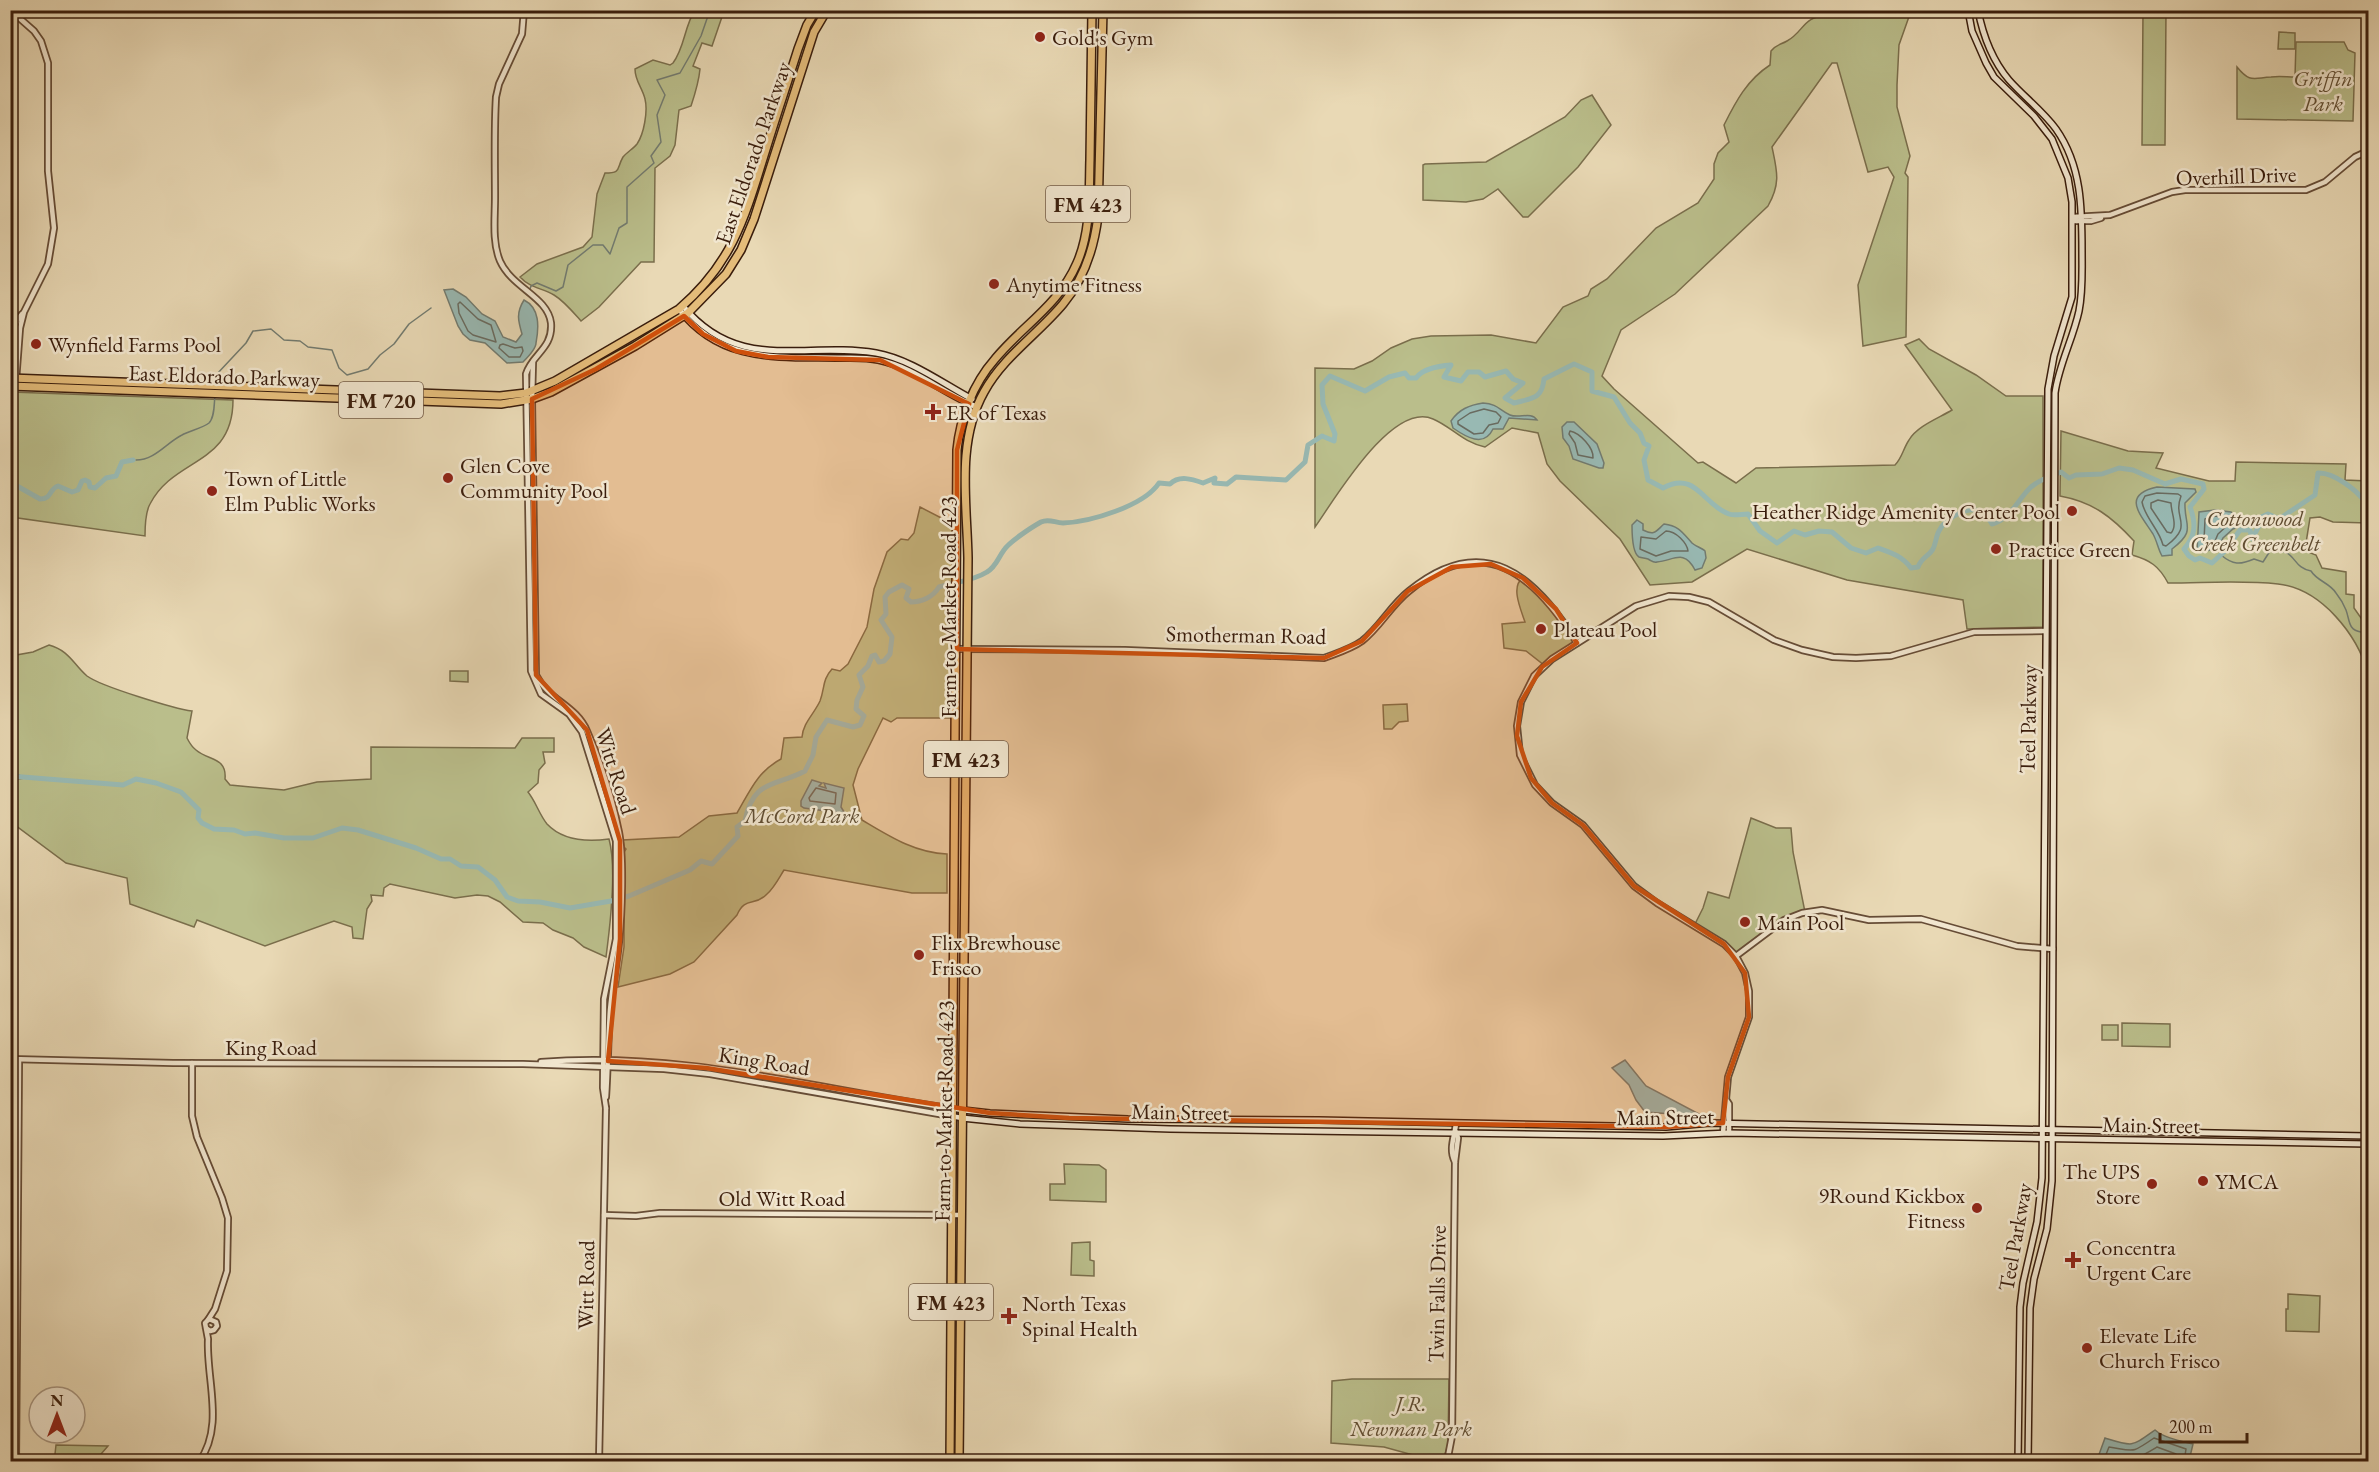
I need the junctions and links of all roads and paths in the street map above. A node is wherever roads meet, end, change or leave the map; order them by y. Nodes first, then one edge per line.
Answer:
1 (524, 10) edge
2 (816, 10) edge
3 (827, 10) edge
4 (1092, 10) edge
5 (1103, 10) edge
6 (1968, 10) edge
7 (1978, 10) edge
8 (10, 14) edge
9 (1985, 39) junction
10 (1976, 42) junction
11 (2023, 94) junction
12 (2017, 101) junction
13 (1091, 119) junction
14 (1100, 120) junction
15 (2368, 151) edge
16 (2073, 219) junction
17 (2082, 219) junction
18 (681, 308) junction
19 (686, 315) junction
20 (1046, 316) junction
21 (636, 336) junction
22 (640, 343) junction
23 (13, 381) edge
24 (529, 396) junction
25 (970, 401) junction
26 (978, 405) junction
27 (958, 513) junction
28 (967, 513) junction
29 (2045, 631) junction
30 (1577, 643) junction
31 (957, 649) junction
32 (967, 649) junction
33 (558, 704) junction
34 (603, 777) junction
35 (597, 779) junction
36 (619, 876) junction
37 (2043, 948) junction
38 (2053, 949) junction
39 (1736, 956) junction
40 (2044, 1016) junction
41 (2052, 1016) junction
42 (10, 1061) edge
43 (19, 1061) junction
44 (192, 1063) junction
45 (606, 1064) junction
46 (953, 1112) junction
47 (962, 1114) junction
48 (1142, 1119) junction
49 (1456, 1123) junction
50 (1726, 1124) junction
51 (1142, 1128) junction
52 (1907, 1128) junction
53 (1969, 1128) junction
54 (2042, 1130) junction
55 (2052, 1130) junction
56 (1455, 1131) junction
57 (2116, 1131) junction
58 (1726, 1132) junction
59 (2324, 1135) junction
60 (2368, 1136) edge
61 (1907, 1137) junction
62 (1969, 1138) junction
63 (2042, 1140) junction
64 (2052, 1140) junction
65 (2115, 1141) junction
66 (2324, 1144) junction
67 (2368, 1144) edge
68 (2040, 1201) junction
69 (2051, 1202) junction
70 (604, 1215) junction
71 (952, 1215) junction
72 (961, 1215) junction
73 (2032, 1249) junction
74 (2042, 1251) junction
75 (215, 1309) junction
76 (208, 1320) junction
77 (216, 1322) junction
78 (206, 1328) junction
79 (214, 1330) junction
80 (208, 1341) junction
81 (2018, 1388) junction
82 (2029, 1388) junction
83 (950, 1423) junction
84 (960, 1423) junction
85 (16, 1461) edge
86 (199, 1461) edge
87 (599, 1461) edge
88 (950, 1461) edge
89 (959, 1461) edge
90 (1447, 1461) edge
91 (2018, 1461) edge
92 (2028, 1461) edge

1 - 24 street, Witt Road
2 - 18 main road, East Eldorado Parkway
3 - 19 main road, East Eldorado Parkway / FM 720
4 - 13 main road, Farm-to-Market Road 423 / FM 423
5 - 14 main road, Farm-to-Market Road 423 / FM 423
6 - 10 main road, Teel Parkway
7 - 9 main road, Teel Parkway
8 - 23 street
9 - 10 main road
9 - 11 main road, Teel Parkway
10 - 12 main road, Teel Parkway
11 - 12 main road
11 - 17 main road, Teel Parkway
12 - 16 main road, Teel Parkway
13 - 14 main road
13 - 20 main road, Farm-to-Market Road 423 / FM 423
14 - 20 main road, Farm-to-Market Road 423 / FM 423
15 - 17 street, Overhill Drive
16 - 17 street, Overhill Drive
16 - 29 main road, Teel Parkway
17 - 38 main road, Teel Parkway
18 - 19 main road
18 - 21 main road, East Eldorado Parkway / FM 720
19 - 22 main road, East Eldorado Parkway / FM 720
19 - 25 main road
20 - 25 main road, Farm-to-Market Road 423 / FM 423
20 - 26 main road, Farm-to-Market Road 423 / FM 423
21 - 22 main road
21 - 24 main road, East Eldorado Parkway / FM 720
22 - 24 main road, East Eldorado Parkway / FM 720
23 - 24 main road, East Eldorado Parkway / FM 720
24 - 33 street, Witt Road
25 - 26 main road
25 - 27 main road, Farm-to-Market Road 423 / FM 423
26 - 28 main road, Farm-to-Market Road 423 / FM 423
27 - 28 main road
27 - 31 main road, Farm-to-Market Road 423 / FM 423
28 - 32 main road, Farm-to-Market Road 423 / FM 423
29 - 30 street
29 - 37 main road, Teel Parkway
30 - 32 street, Smotherman Road
30 - 39 street
31 - 32 street, Smotherman Road
31 - 46 main road, Farm-to-Market Road 423 / FM 423
32 - 47 main road, Farm-to-Market Road 423 / FM 423
33 - 34 street, Witt Road
33 - 35 street, Witt Road
34 - 35 street
34 - 36 street, Witt Road
35 - 36 street, Witt Road
36 - 45 street, Witt Road
37 - 38 street
37 - 39 street
37 - 40 main road, Teel Parkway
38 - 41 main road, Teel Parkway
39 - 50 street
40 - 41 main road
40 - 54 main road, Teel Parkway
41 - 55 main road, Teel Parkway
42 - 43 street, King Road
43 - 44 street, King Road
43 - 85 street
44 - 45 street, King Road
44 - 75 street
45 - 46 street, King Road
45 - 70 street, Witt Road
46 - 47 street, King Road
46 - 71 main road, Farm-to-Market Road 423 / FM 423
47 - 48 main road, Main Street
47 - 51 main road, Main Street
47 - 72 main road, Farm-to-Market Road 423 / FM 423
48 - 49 main road, Main Street
48 - 51 main road
49 - 50 main road, Main Street
49 - 56 street, Twin Falls Drive
50 - 52 main road, Main Street
50 - 58 street
51 - 56 main road, Main Street
52 - 53 main road, Main Street
52 - 61 main road
53 - 54 main road, Main Street
53 - 62 main road
54 - 55 main road, Main Street
54 - 63 main road, Teel Parkway
55 - 57 main road, Main Street
55 - 64 main road, Teel Parkway
56 - 58 main road, Main Street
56 - 90 street, Twin Falls Drive
57 - 59 main road, Main Street
57 - 65 main road
58 - 61 main road, Main Street
59 - 60 main road, Main Street
59 - 66 main road
61 - 62 main road, Main Street
62 - 63 main road, Main Street
63 - 64 main road, Main Street
63 - 68 main road, Teel Parkway
64 - 65 main road, Main Street
64 - 69 main road, Teel Parkway
65 - 66 main road, Main Street
66 - 67 main road, Main Street
68 - 69 main road
68 - 73 main road, Teel Parkway
69 - 74 main road, Teel Parkway
70 - 71 street, Old Witt Road
70 - 87 street, Witt Road
71 - 72 street, Old Witt Road
71 - 83 main road, Farm-to-Market Road 423 / FM 423
72 - 84 main road, Farm-to-Market Road 423 / FM 423
73 - 74 main road
73 - 81 main road, Teel Parkway
74 - 82 main road, Teel Parkway
75 - 76 street
75 - 77 street
76 - 77 street
76 - 78 street
77 - 79 street
78 - 79 street
78 - 80 street
79 - 80 street
80 - 86 street
81 - 82 main road
81 - 91 main road, Teel Parkway
82 - 92 main road, Teel Parkway
83 - 84 main road
83 - 88 main road, Farm-to-Market Road 423 / FM 423
84 - 89 main road, Farm-to-Market Road 423 / FM 423

